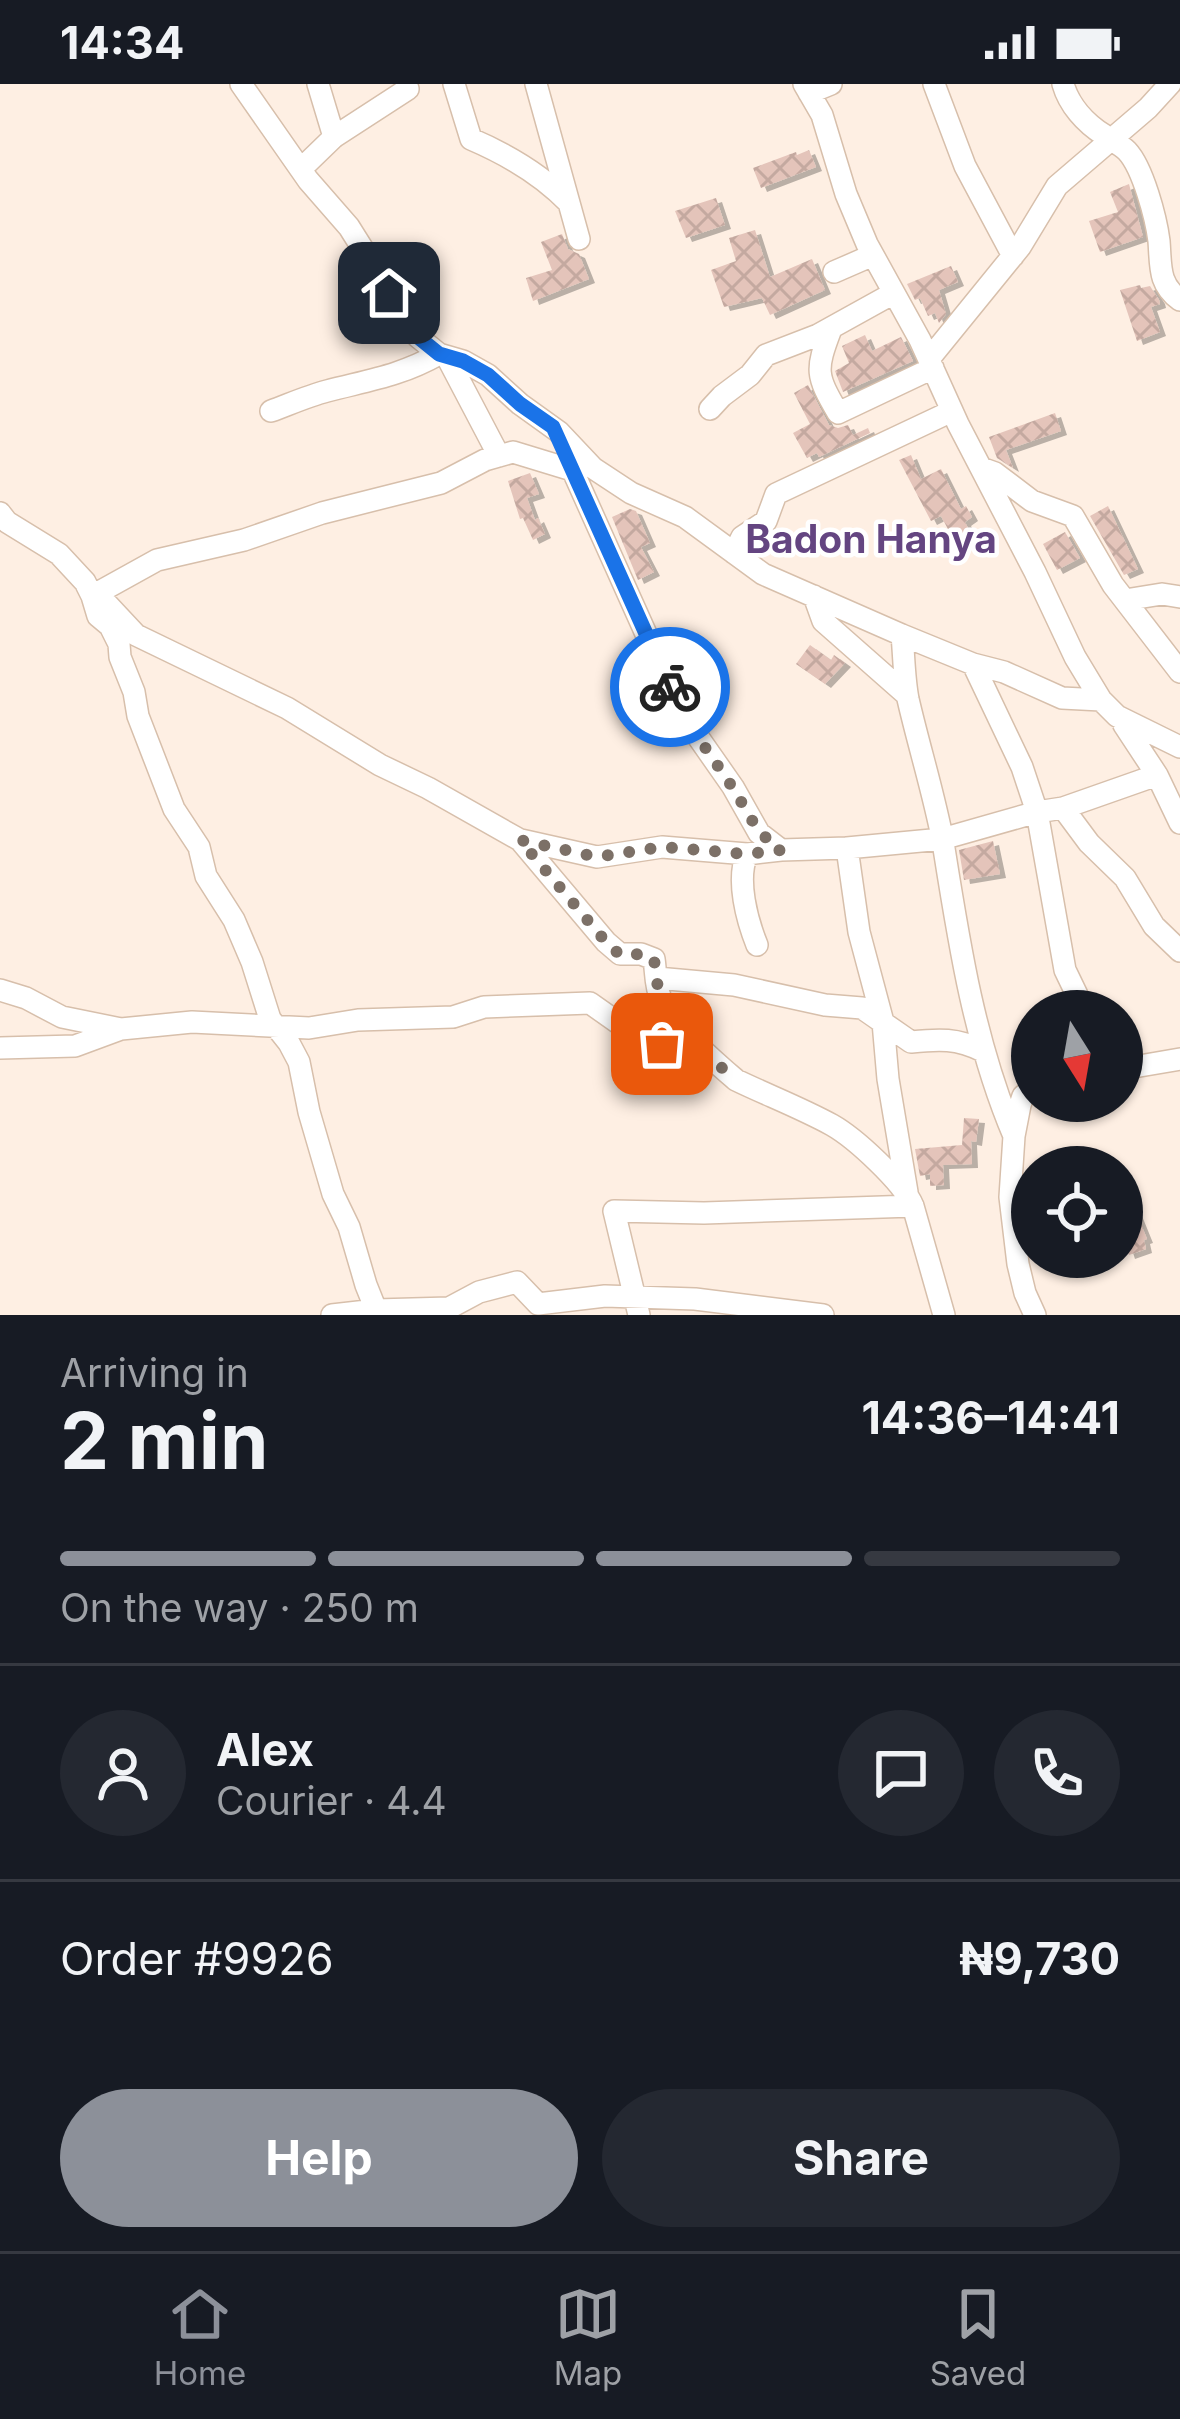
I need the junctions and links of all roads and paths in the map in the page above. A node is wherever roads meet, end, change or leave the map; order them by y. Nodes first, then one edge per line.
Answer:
1 (242, 84) edge
2 (318, 84) edge
3 (406, 84) edge
4 (454, 84) edge
5 (536, 84) edge
6 (831, 84) edge
7 (934, 84) edge
8 (1063, 84) edge
9 (1171, 84) edge
10 (806, 89) edge
11 (334, 136) junction
12 (1111, 140) junction
13 (302, 168) junction
14 (569, 203) junction
15 (579, 239) dead end
16 (873, 255) junction
17 (1013, 256) junction
18 (834, 272) dead end
19 (892, 294) junction
20 (1180, 300) edge
21 (831, 329) junction
22 (443, 356) junction
23 (931, 363) junction
24 (710, 409) dead end
25 (271, 411) dead end
26 (952, 411) junction
27 (553, 427) junction
28 (499, 456) junction
29 (980, 468) junction
30 (572, 470) junction
31 (0, 513) edge
32 (734, 554) junction
33 (92, 596) junction
34 (814, 596) junction
35 (1180, 597) edge
36 (1125, 600) junction
37 (902, 635) junction
38 (974, 664) junction
39 (1180, 672) edge
40 (907, 695) junction
41 (1109, 708) junction
42 (1180, 747) edge
43 (1157, 775) junction
44 (1063, 808) junction
45 (1037, 812) junction
46 (1180, 823) edge
47 (942, 839) junction
48 (520, 840) junction
49 (847, 848) junction
50 (781, 850) junction
51 (747, 854) junction
52 (757, 945) dead end
53 (1180, 951) edge
54 (657, 979) junction
55 (0, 990) edge
56 (1075, 990) edge
57 (883, 1022) junction
58 (275, 1026) junction
59 (121, 1029) junction
60 (0, 1048) edge
61 (983, 1051) junction
62 (1180, 1059) edge
63 (1143, 1065) edge
64 (722, 1068) junction
65 (1018, 1122) edge
66 (1015, 1136) junction
67 (910, 1199) junction
68 (636, 1306) edge
69 (377, 1312) edge
70 (332, 1315) edge
71 (824, 1315) edge
72 (944, 1315) edge
73 (1035, 1315) edge

1 - 13 street
2 - 11 street
3 - 11 street
4 - 14 street
5 - 14 street
6 - 10 street
7 - 17 street
8 - 12 street
9 - 12 street
10 - 16 street
11 - 13 street
12 - 17 street
12 - 20 street
13 - 22 street
14 - 15 street
16 - 18 street
16 - 19 street
17 - 23 street
19 - 21 street
19 - 23 street
21 - 23 street
21 - 24 street
22 - 25 street
22 - 27 street
22 - 28 street
23 - 26 street
26 - 29 street
26 - 32 street
27 - 30 street
27 - 32 street
28 - 30 street
28 - 33 street
29 - 36 street
29 - 41 street
30 - 50 street
31 - 33 street
32 - 34 street
33 - 48 street
33 - 58 street
34 - 37 street
34 - 40 street
35 - 36 street
36 - 39 street
37 - 38 street
37 - 40 street
38 - 41 street
38 - 45 street
40 - 47 street
41 - 42 street
41 - 43 street
43 - 44 street
43 - 46 street
44 - 45 street
44 - 53 street
45 - 47 street
45 - 56 street
47 - 49 street
47 - 61 street
48 - 51 street
48 - 54 street
49 - 50 street
49 - 57 street
50 - 51 street
51 - 52 street
54 - 57 street
54 - 64 street
55 - 59 street
57 - 61 street
57 - 67 street
58 - 59 street
58 - 64 street
58 - 69 street
59 - 60 street
61 - 66 street
62 - 63 street
64 - 67 street
65 - 66 street
66 - 73 street
67 - 68 street
67 - 72 street
68 - 69 street
68 - 71 street
69 - 70 street

